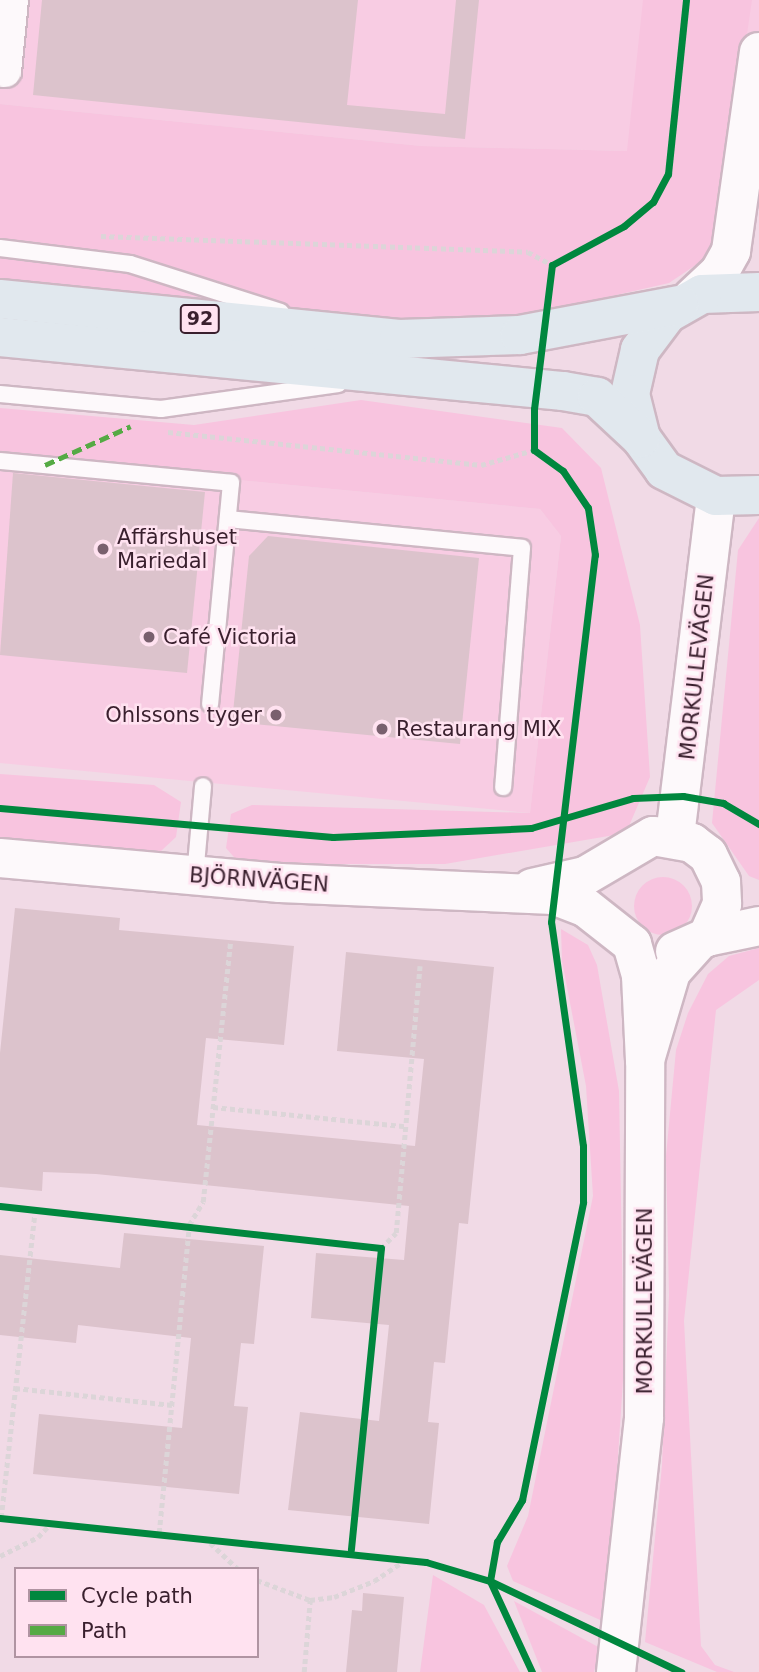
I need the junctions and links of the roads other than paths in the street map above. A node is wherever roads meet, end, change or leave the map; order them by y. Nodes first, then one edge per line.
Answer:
1 (12, 0) edge
2 (759, 52) edge
3 (5, 71) dead end
4 (0, 247) edge
5 (759, 292) edge
6 (0, 299) edge
7 (686, 301) junction
8 (0, 337) edge
9 (399, 357) junction
10 (0, 394) edge
11 (640, 438) junction
12 (0, 461) edge
13 (759, 495) edge
14 (716, 496) junction
15 (228, 519) junction
16 (210, 704) dead end
17 (203, 786) dead end
18 (503, 787) dead end
19 (675, 836) junction
20 (0, 858) edge
21 (615, 861) junction
22 (195, 876) junction
23 (721, 882) junction
24 (520, 891) junction
25 (759, 908) edge
26 (759, 926) edge
27 (623, 935) junction
28 (702, 940) junction
29 (645, 1060) junction
30 (616, 1672) edge

1 - 3 street
2 - 7 street
4 - 9 lane
5 - 7 highway
6 - 9 highway, 92
7 - 9 highway, 92
7 - 11 highway
8 - 9 highway, 92
9 - 10 lane
9 - 11 highway, 92
11 - 14 highway
12 - 15 lane
13 - 14 highway
14 - 19 street, MORKULLEVÄGEN
15 - 16 lane
15 - 18 lane
17 - 22 lane
19 - 21 street, BJÖRNVÄGEN
19 - 23 street
20 - 22 street, BJÖRNVÄGEN
21 - 24 street, BJÖRNVÄGEN
21 - 27 street
22 - 24 street, BJÖRNVÄGEN
23 - 25 street
23 - 28 street
24 - 27 street, BJÖRNVÄGEN
26 - 28 street, BJÖRNVÄGEN
27 - 28 street, BJÖRNVÄGEN
27 - 29 street
28 - 29 street, MORKULLEVÄGEN
29 - 30 street, MORKULLEVÄGEN

